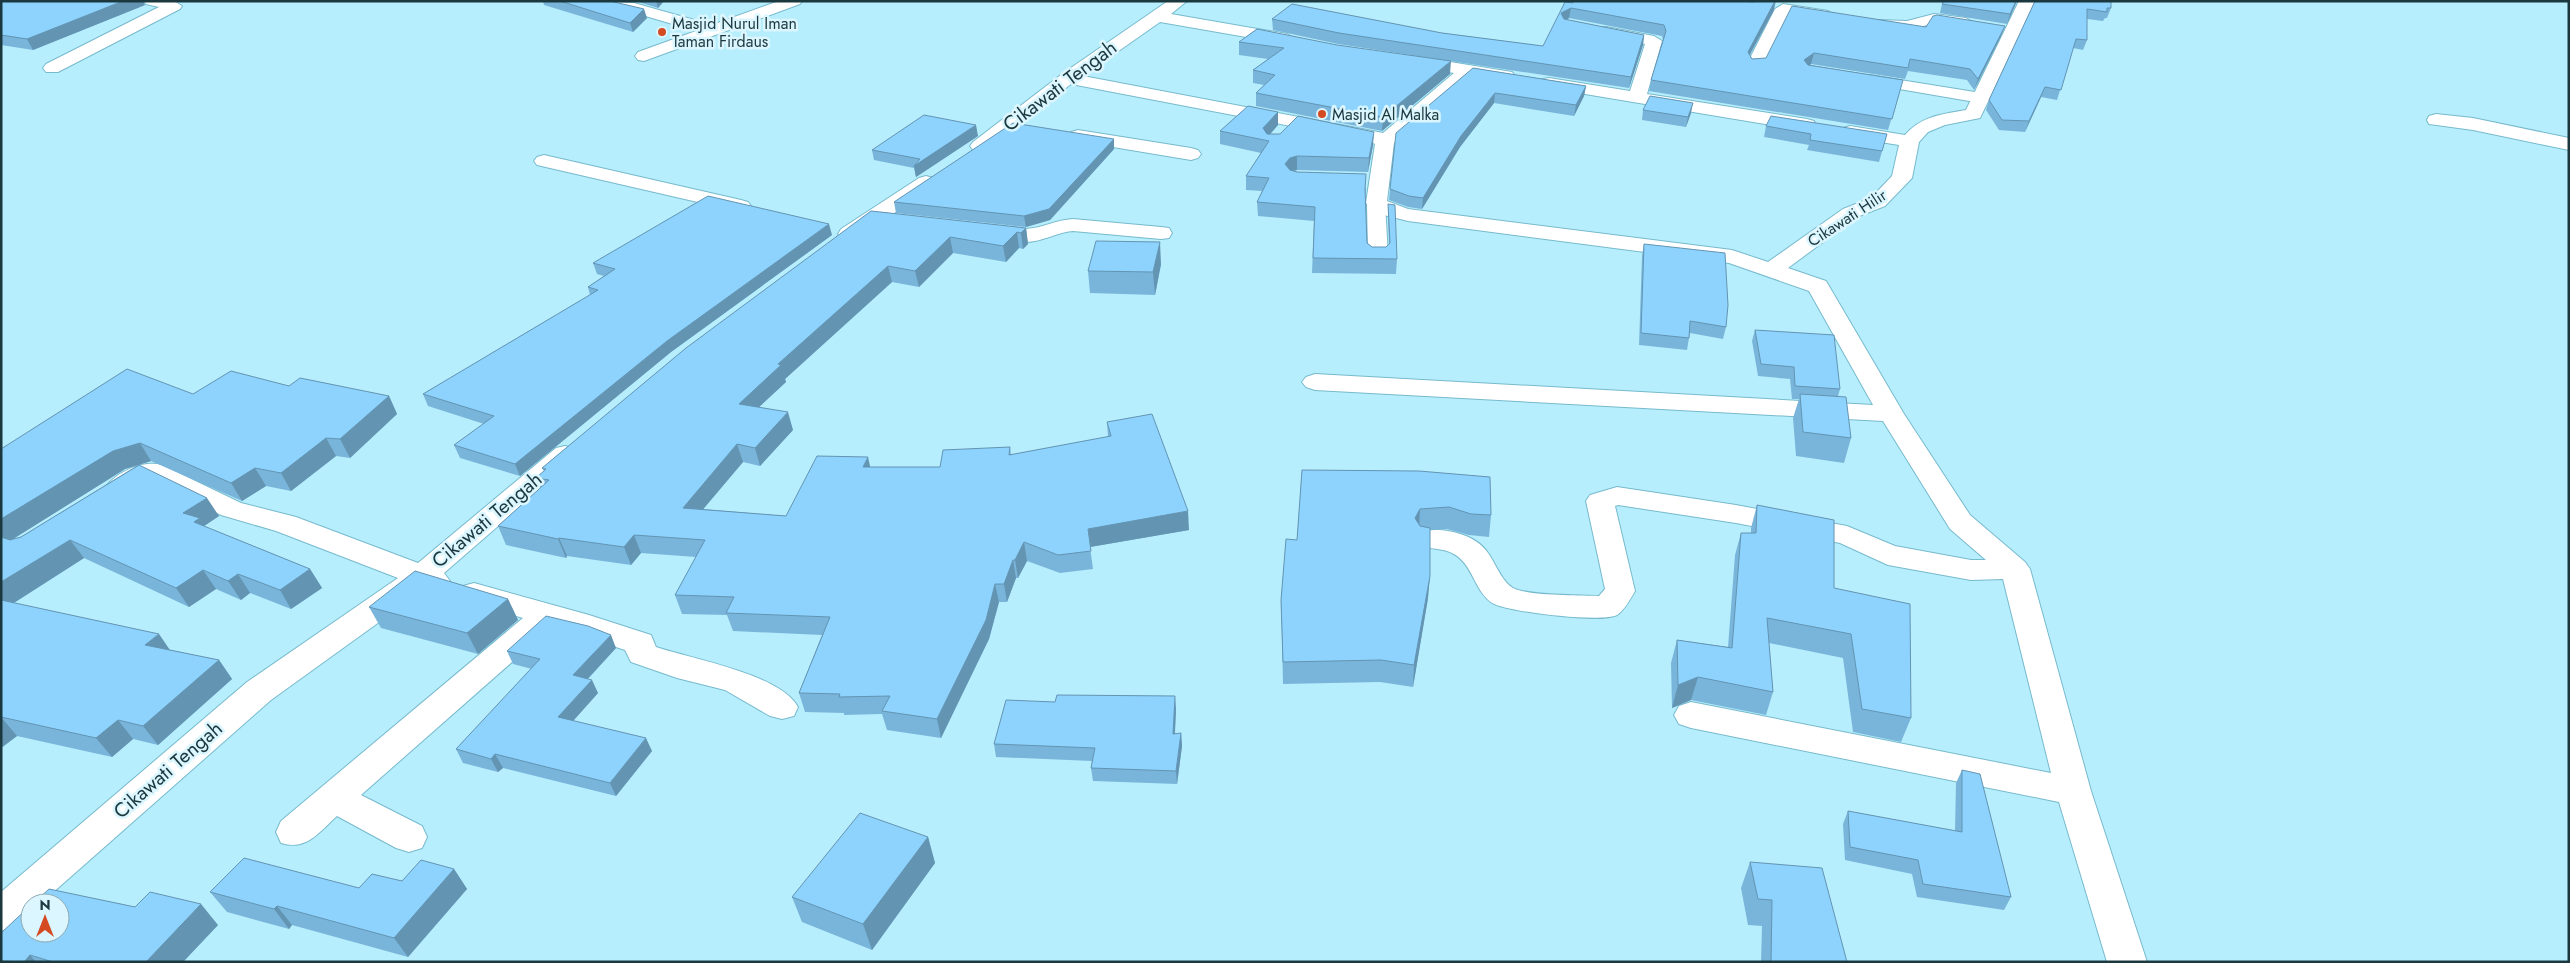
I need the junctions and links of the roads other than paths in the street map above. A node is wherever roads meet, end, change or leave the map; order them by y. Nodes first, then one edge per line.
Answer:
1 (152, 1) edge
2 (598, 1) edge
3 (663, 1) edge
4 (794, 1) edge
5 (1179, 1) edge
6 (2027, 1) edge
7 (634, 8) junction
8 (1156, 16) junction
9 (1845, 19) edge
10 (1864, 22) edge
11 (1587, 28) edge
12 (714, 31) junction
13 (2014, 32) junction
14 (1304, 42) edge
15 (644, 56) dead end
16 (1393, 59) edge
17 (1756, 64) edge
18 (52, 68) dead end
19 (1467, 70) junction
20 (1068, 78) junction
21 (1857, 78) edge
22 (1637, 98) junction
23 (1981, 98) junction
24 (2436, 120) dead end
25 (1294, 121) junction
26 (1058, 132) edge
27 (1278, 137) edge
28 (1385, 141) junction
29 (1910, 141) junction
30 (2569, 144) edge
31 (1191, 154) dead end
32 (544, 161) dead end
33 (1376, 203) junction
34 (756, 209) edge
35 (899, 221) edge
36 (968, 229) edge
37 (1161, 233) dead end
38 (1378, 256) edge
39 (1771, 270) junction
40 (1314, 382) dead end
41 (1891, 414) junction
42 (582, 440) edge
43 (96, 502) edge
44 (1429, 539) edge
45 (2015, 569) junction
46 (421, 577) junction
47 (546, 615) junction
48 (782, 707) dead end
49 (1691, 715) dead end
50 (2073, 791) junction
51 (334, 797) junction
52 (294, 832) dead end
53 (409, 837) dead end
54 (1, 915) edge
55 (2127, 962) edge

1 - 18 street
2 - 7 street
3 - 7 street
4 - 12 street
5 - 8 street, Cikawati Tengah
6 - 13 street
7 - 12 street
8 - 14 street
8 - 20 street, Cikawati Tengah
9 - 17 street
10 - 13 street
11 - 22 street
12 - 15 street
13 - 23 street
16 - 19 street
19 - 22 street
19 - 28 street
20 - 25 street
20 - 35 street, Cikawati Tengah
21 - 23 lane
22 - 29 street
23 - 29 street
24 - 30 street
25 - 27 lane
25 - 28 street
26 - 31 street
28 - 33 street
29 - 39 street, Cikawati Hilir
32 - 34 street
33 - 38 lane
33 - 39 street
36 - 37 street
39 - 41 street
40 - 41 street
41 - 45 street
42 - 46 street, Cikawati Tengah
43 - 46 street
44 - 45 street
45 - 50 street
46 - 47 street
46 - 54 street, Cikawati Tengah
47 - 48 street
47 - 51 street
49 - 50 street
50 - 55 street
51 - 52 street
51 - 53 street

